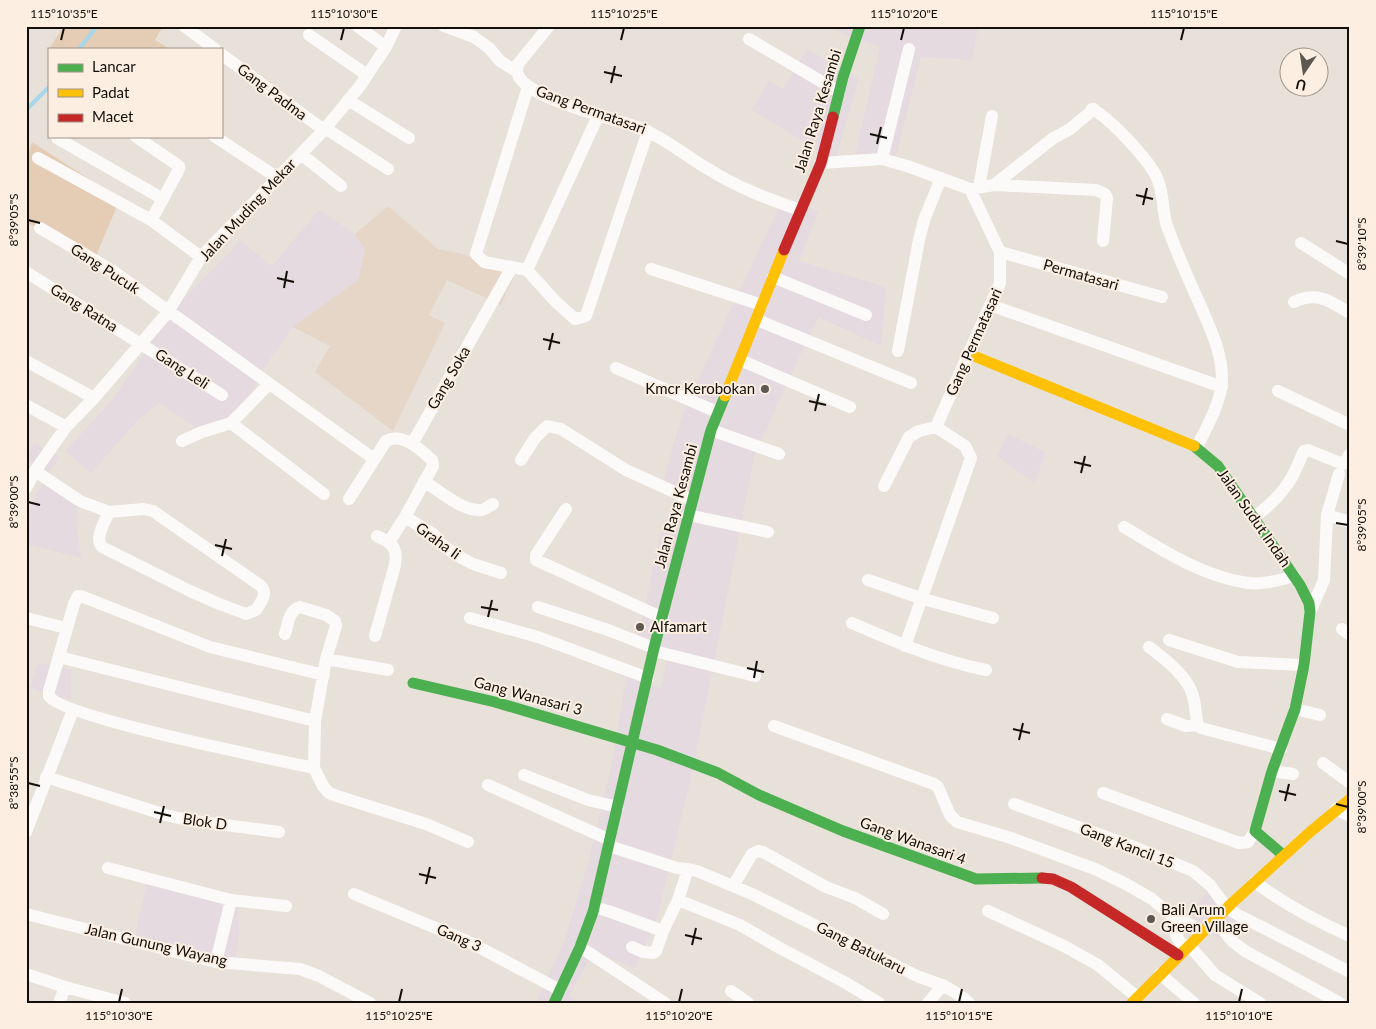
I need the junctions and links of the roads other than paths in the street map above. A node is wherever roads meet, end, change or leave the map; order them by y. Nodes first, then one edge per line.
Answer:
1 (184, 26) edge
2 (357, 26) edge
3 (396, 26) edge
4 (444, 26) edge
5 (549, 26) edge
6 (860, 26) edge
7 (310, 35) dead end
8 (749, 39) dead end
9 (386, 47) junction
10 (213, 48) edge
11 (909, 49) dead end
12 (222, 55) edge
13 (516, 71) junction
14 (367, 74) junction
15 (528, 87) junction
16 (839, 92) junction
17 (348, 100) junction
18 (598, 116) junction
19 (992, 116) dead end
20 (324, 129) junction
21 (648, 131) junction
22 (56, 138) dead end
23 (138, 138) edge
24 (217, 138) edge
25 (409, 138) dead end
26 (301, 154) junction
27 (38, 158) dead end
28 (882, 159) junction
29 (821, 163) junction
30 (388, 169) dead end
31 (278, 178) junction
32 (941, 178) junction
33 (994, 185) junction
34 (341, 186) dead end
35 (975, 188) junction
36 (163, 199) junction
37 (800, 210) junction
38 (151, 220) junction
39 (40, 228) dead end
40 (1102, 241) dead end
41 (1301, 243) dead end
42 (1000, 252) junction
43 (202, 257) junction
44 (512, 268) junction
45 (651, 269) dead end
46 (527, 270) junction
47 (26, 272) edge
48 (1350, 274) edge
49 (773, 277) junction
50 (1162, 297) dead end
51 (1294, 302) dead end
52 (762, 305) junction
53 (990, 305) junction
54 (168, 312) junction
55 (1350, 313) edge
56 (866, 315) dead end
57 (757, 320) junction
58 (142, 343) junction
59 (898, 351) dead end
60 (969, 354) junction
61 (740, 360) junction
62 (26, 361) edge
63 (616, 368) dead end
64 (911, 383) dead end
65 (269, 384) junction
66 (1222, 387) junction
67 (1278, 391) dead end
68 (222, 395) dead end
69 (94, 398) junction
70 (26, 405) edge
71 (850, 407) dead end
72 (717, 412) junction
73 (231, 423) junction
74 (1350, 425) edge
75 (66, 427) junction
76 (936, 427) junction
77 (711, 430) junction
78 (182, 442) dead end
79 (412, 444) junction
80 (1197, 447) junction
81 (778, 454) dead end
82 (1350, 454) edge
83 (374, 459) junction
84 (521, 460) dead end
85 (35, 470) junction
86 (1339, 474) dead end
87 (424, 481) junction
88 (27, 484) edge
89 (884, 486) dead end
90 (324, 494) dead end
91 (349, 499) dead end
92 (692, 500) junction
93 (493, 504) dead end
94 (566, 509) dead end
95 (109, 512) junction
96 (688, 515) junction
97 (1327, 515) junction
98 (405, 517) junction
99 (1254, 517) junction
100 (1350, 522) edge
101 (1124, 527) dead end
102 (768, 532) dead end
103 (377, 536) dead end
104 (389, 542) junction
105 (501, 573) dead end
106 (1294, 576) junction
107 (868, 580) dead end
108 (923, 599) junction
109 (538, 606) dead end
110 (1312, 608) junction
111 (26, 618) edge
112 (470, 618) dead end
113 (663, 618) junction
114 (993, 618) dead end
115 (852, 623) dead end
116 (66, 628) junction
117 (285, 634) dead end
118 (376, 636) dead end
119 (1170, 640) dead end
120 (905, 646) junction
121 (1149, 647) dead end
122 (654, 650) junction
123 (59, 657) junction
124 (326, 660) junction
125 (1304, 665) junction
126 (388, 670) dead end
127 (986, 670) dead end
128 (324, 675) junction
129 (756, 676) dead end
130 (648, 678) junction
131 (413, 683) dead end
132 (73, 710) junction
133 (1167, 720) dead end
134 (315, 721) junction
135 (1198, 725) junction
136 (774, 726) dead end
137 (633, 744) junction
138 (1281, 749) junction
139 (1322, 764) dead end
140 (314, 768) junction
141 (524, 775) dead end
142 (46, 777) junction
143 (1350, 783) edge
144 (488, 785) dead end
145 (1103, 794) dead end
146 (1350, 799) edge
147 (1014, 804) dead end
148 (618, 807) junction
149 (1336, 809) junction
150 (1350, 816) edge
151 (26, 832) edge
152 (279, 832) dead end
153 (1257, 833) junction
154 (468, 842) dead end
155 (609, 843) junction
156 (1283, 855) junction
157 (108, 868) dead end
158 (688, 869) junction
159 (1259, 885) junction
160 (733, 886) junction
161 (354, 894) dead end
162 (230, 900) junction
163 (678, 900) junction
164 (286, 906) dead end
165 (594, 907) junction
166 (1227, 908) junction
167 (988, 911) dead end
168 (26, 914) edge
169 (884, 914) dead end
170 (1173, 917) junction
171 (1215, 919) junction
172 (663, 931) junction
173 (1200, 934) junction
174 (1350, 936) edge
175 (580, 947) junction
176 (632, 947) dead end
177 (1184, 949) junction
178 (216, 962) junction
179 (1350, 972) edge
180 (26, 974) edge
181 (1160, 974) junction
182 (943, 984) junction
183 (65, 986) junction
184 (560, 990) junction
185 (731, 991) dead end
186 (1137, 998) edge
187 (1190, 999) edge
188 (60, 1003) edge
189 (125, 1003) edge
190 (370, 1003) edge
191 (554, 1003) edge
192 (665, 1003) edge
193 (748, 1003) edge
194 (879, 1003) edge
195 (928, 1003) edge
196 (969, 1003) edge
197 (1150, 1003) edge
198 (1260, 1003) edge
199 (1340, 1003) edge

1 - 10 street
2 - 9 street
3 - 9 street, Jalan Muding Mekar
4 - 13 street, Gang Permatasari
5 - 13 street
6 - 16 street, Jalan Raya Kesambi
7 - 14 street
8 - 16 street
9 - 14 street, Jalan Muding Mekar
11 - 28 street
12 - 20 street, Gang Padma
13 - 15 street, Gang Permatasari
14 - 17 street, Jalan Muding Mekar
15 - 18 street, Gang Permatasari
15 - 44 street
16 - 29 street, Jalan Raya Kesambi
17 - 20 street, Jalan Muding Mekar
17 - 25 street
18 - 21 street, Gang Permatasari
18 - 46 street
19 - 35 street
20 - 26 street, Jalan Muding Mekar
20 - 30 street, Gang Padma
21 - 37 street, Gang Permatasari
21 - 46 street
22 - 36 street
23 - 36 street
24 - 31 street
26 - 31 street, Jalan Muding Mekar
26 - 34 street
27 - 38 street
28 - 29 street
28 - 32 street
29 - 37 street, Jalan Raya Kesambi
31 - 43 street, Jalan Muding Mekar
32 - 35 street
32 - 59 street
33 - 35 street
33 - 40 street
33 - 66 street
35 - 42 street, Gang Permatasari
36 - 38 street
37 - 49 street, Jalan Raya Kesambi
38 - 43 street
39 - 54 street, Gang Pucuk
41 - 48 street
42 - 50 street, Permatasari
42 - 53 street, Gang Permatasari
43 - 54 street, Jalan Muding Mekar
44 - 46 street
44 - 79 street, Gang Soka
45 - 52 street
47 - 58 street, Gang Ratna
49 - 52 street, Jalan Raya Kesambi
49 - 56 street
51 - 55 street
52 - 57 street, Jalan Raya Kesambi
53 - 60 street, Gang Permatasari
53 - 66 street
54 - 58 street, Jalan Muding Mekar
54 - 65 street
57 - 61 street, Jalan Raya Kesambi
57 - 64 street
58 - 68 street, Gang Leli
58 - 69 street, Jalan Muding Mekar
60 - 76 street, Gang Permatasari
60 - 80 street, Jalan Sudut Indah
61 - 71 street
61 - 72 street, Jalan Raya Kesambi
62 - 69 street
63 - 72 street
65 - 73 street
65 - 83 street
66 - 80 street
67 - 74 street
69 - 75 street, Jalan Muding Mekar
70 - 75 street
72 - 77 street, Jalan Raya Kesambi
73 - 78 street
73 - 90 street
75 - 85 street, Jalan Muding Mekar
76 - 89 street
76 - 108 street
77 - 81 street
77 - 92 street, Jalan Raya Kesambi
79 - 83 street
79 - 87 street, Graha Ii
80 - 99 street, Jalan Sudut Indah
82 - 99 street
83 - 91 street
84 - 92 street
85 - 88 street, Jalan Muding Mekar
85 - 95 street
86 - 97 street
87 - 93 street
87 - 98 street, Graha Ii
92 - 96 street, Jalan Raya Kesambi
94 - 113 street
95 - 95 street
96 - 102 street
96 - 113 street, Jalan Raya Kesambi
97 - 100 street
97 - 110 street
98 - 104 street
98 - 105 street, Graha Ii
99 - 106 street, Jalan Sudut Indah
101 - 106 street
103 - 104 street
104 - 118 street
106 - 110 street, Jalan Sudut Indah
107 - 108 street
108 - 114 street
108 - 120 street
109 - 122 street
110 - 125 street, Jalan Sudut Indah
111 - 116 street
112 - 130 street
113 - 122 street, Jalan Raya Kesambi
115 - 120 street
116 - 123 street
116 - 128 street
117 - 124 street
119 - 125 street
120 - 127 street
121 - 135 street
122 - 129 street
122 - 130 street, Jalan Raya Kesambi
123 - 132 street
123 - 134 street
124 - 126 street
124 - 128 street
125 - 138 street, Jalan Sudut Indah
128 - 134 street
130 - 137 street, Jalan Raya Kesambi
131 - 137 street, Gang Wanasari 3
132 - 140 street
132 - 142 street
133 - 135 street
134 - 140 street
135 - 138 street
136 - 170 street
137 - 148 street, Jalan Raya Kesambi
137 - 177 street, Gang Wanasari 4
138 - 153 street, Jalan Sudut Indah
139 - 143 street
140 - 154 street
141 - 148 street
142 - 151 street
142 - 152 street, Blok D
144 - 155 street, Gang Batukaru
145 - 153 street
146 - 149 street
147 - 166 street, Gang Kancil 15
148 - 155 street, Jalan Raya Kesambi
149 - 150 street
149 - 156 street
153 - 156 street
155 - 158 street, Gang Batukaru
155 - 165 street, Jalan Raya Kesambi
156 - 159 street
157 - 162 street
158 - 160 street, Gang Batukaru
158 - 163 street
159 - 166 street
159 - 174 street
160 - 169 street
160 - 182 street, Gang Batukaru
161 - 184 street, Gang 3
162 - 164 street
162 - 178 street
163 - 172 street
163 - 194 street
165 - 172 street
165 - 175 street, Jalan Raya Kesambi
166 - 171 street
166 - 179 street
167 - 186 street
168 - 178 street, Jalan Gunung Wayang
170 - 173 street
170 - 177 street
171 - 173 street
171 - 199 street
172 - 176 street
173 - 177 street
175 - 184 street, Jalan Raya Kesambi
175 - 192 street
177 - 181 street
177 - 198 street
178 - 190 street, Jalan Gunung Wayang
180 - 183 street
181 - 186 street
181 - 187 street
182 - 195 street
182 - 196 street, Gang Batukaru
183 - 188 street
183 - 189 street
184 - 191 street, Jalan Raya Kesambi
185 - 193 street
186 - 197 street

